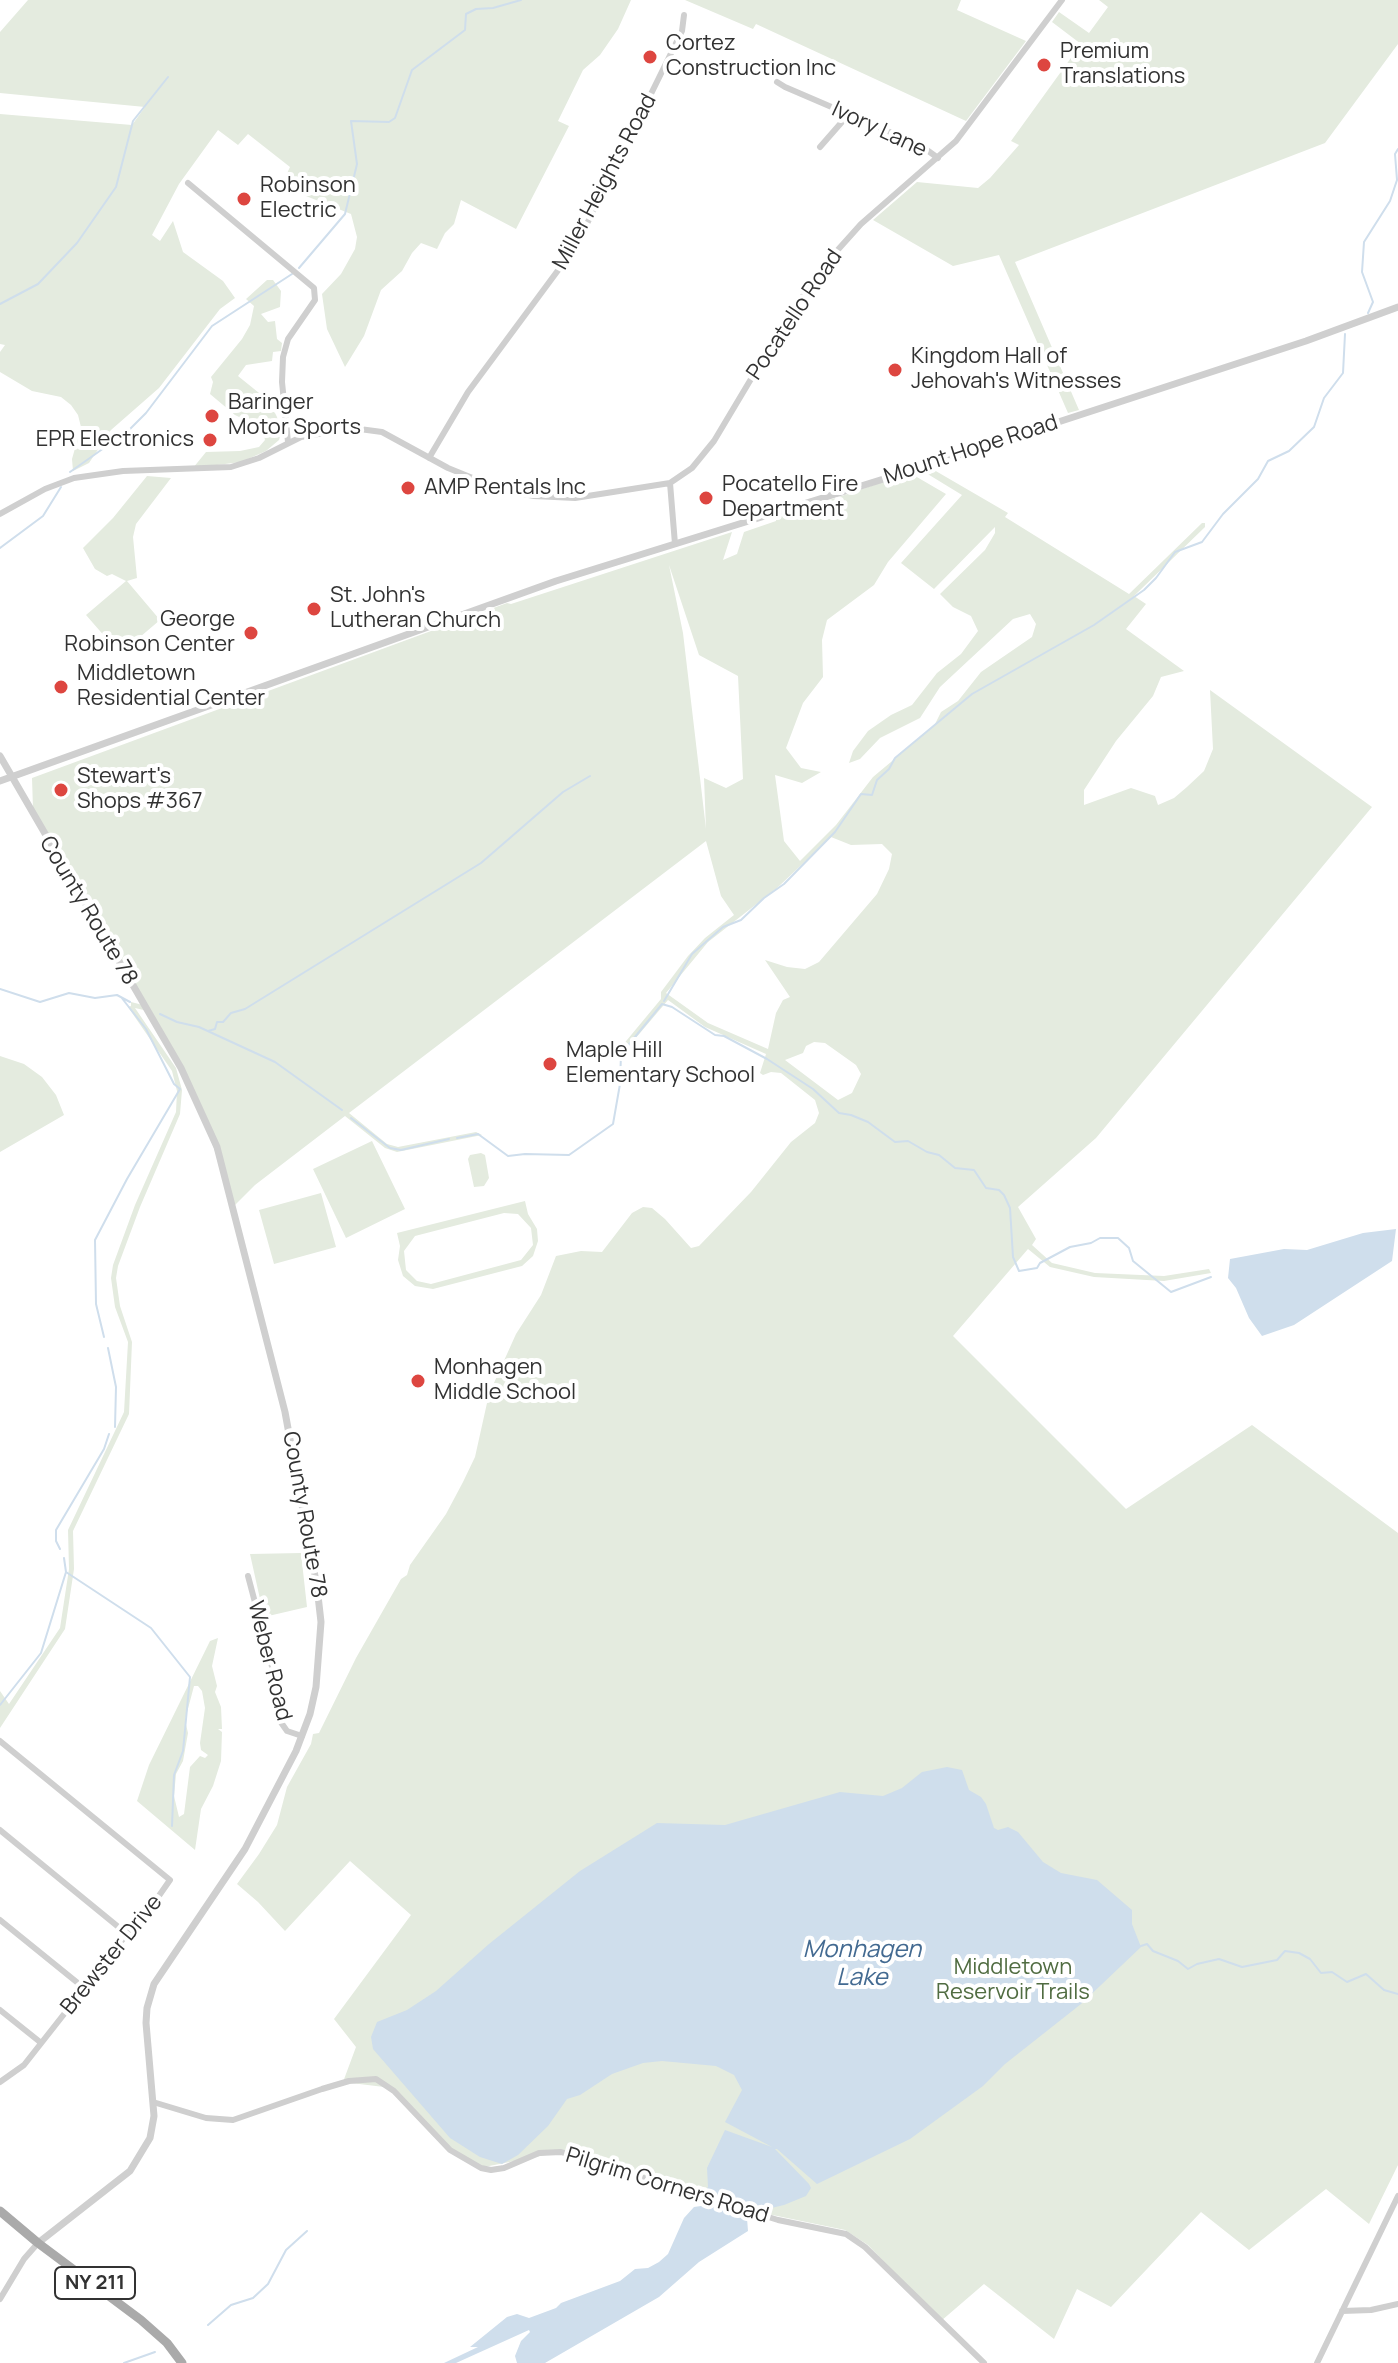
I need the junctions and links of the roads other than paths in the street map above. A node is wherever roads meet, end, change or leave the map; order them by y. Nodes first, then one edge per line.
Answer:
1 (1062, 0) edge
2 (684, 15) dead end
3 (777, 82) dead end
4 (848, 115) junction
5 (820, 147) dead end
6 (938, 158) junction
7 (188, 183) dead end
8 (1398, 307) edge
9 (288, 442) junction
10 (429, 458) junction
11 (670, 483) junction
12 (0, 514) edge
13 (675, 544) junction
14 (0, 756) edge
15 (11, 777) junction
16 (0, 781) edge
17 (248, 1576) dead end
18 (302, 1736) junction
19 (0, 1741) edge
20 (0, 1830) edge
21 (0, 1920) edge
22 (127, 1934) junction
23 (84, 1988) junction
24 (0, 2010) edge
25 (40, 2042) junction
26 (0, 2082) edge
27 (153, 2102) junction
28 (1398, 2196) edge
29 (0, 2211) edge
30 (38, 2243) junction
31 (0, 2299) edge
32 (1398, 2304) edge
33 (1342, 2311) junction
34 (182, 2363) edge
35 (984, 2363) edge
36 (1317, 2363) edge

1 - 6 street, Pocatello Road
2 - 10 street, Miller Heights Road
3 - 4 street, Ivory Lane
4 - 5 street
4 - 6 street, Ivory Lane
6 - 11 street, Pocatello Road
7 - 9 street
8 - 13 street, Mount Hope Road
9 - 10 street
9 - 12 street
10 - 11 street
11 - 13 street
13 - 15 street, Mount Hope Road
14 - 15 street, County Route 78
15 - 16 street, Mount Hope Road
15 - 18 street, County Route 78
17 - 18 street, Weber Road
18 - 27 street, County Route 78
19 - 22 street, Brewster Drive
20 - 22 street
21 - 23 street
22 - 23 street, Brewster Drive
23 - 25 street, Brewster Drive
24 - 25 street
25 - 26 street, Brewster Drive
27 - 30 street, County Route 78
27 - 35 street, Pilgrim Corners Road
28 - 33 street
29 - 30 main road, NY 211
30 - 31 street
30 - 34 main road, NY 211
32 - 33 street
33 - 36 street

